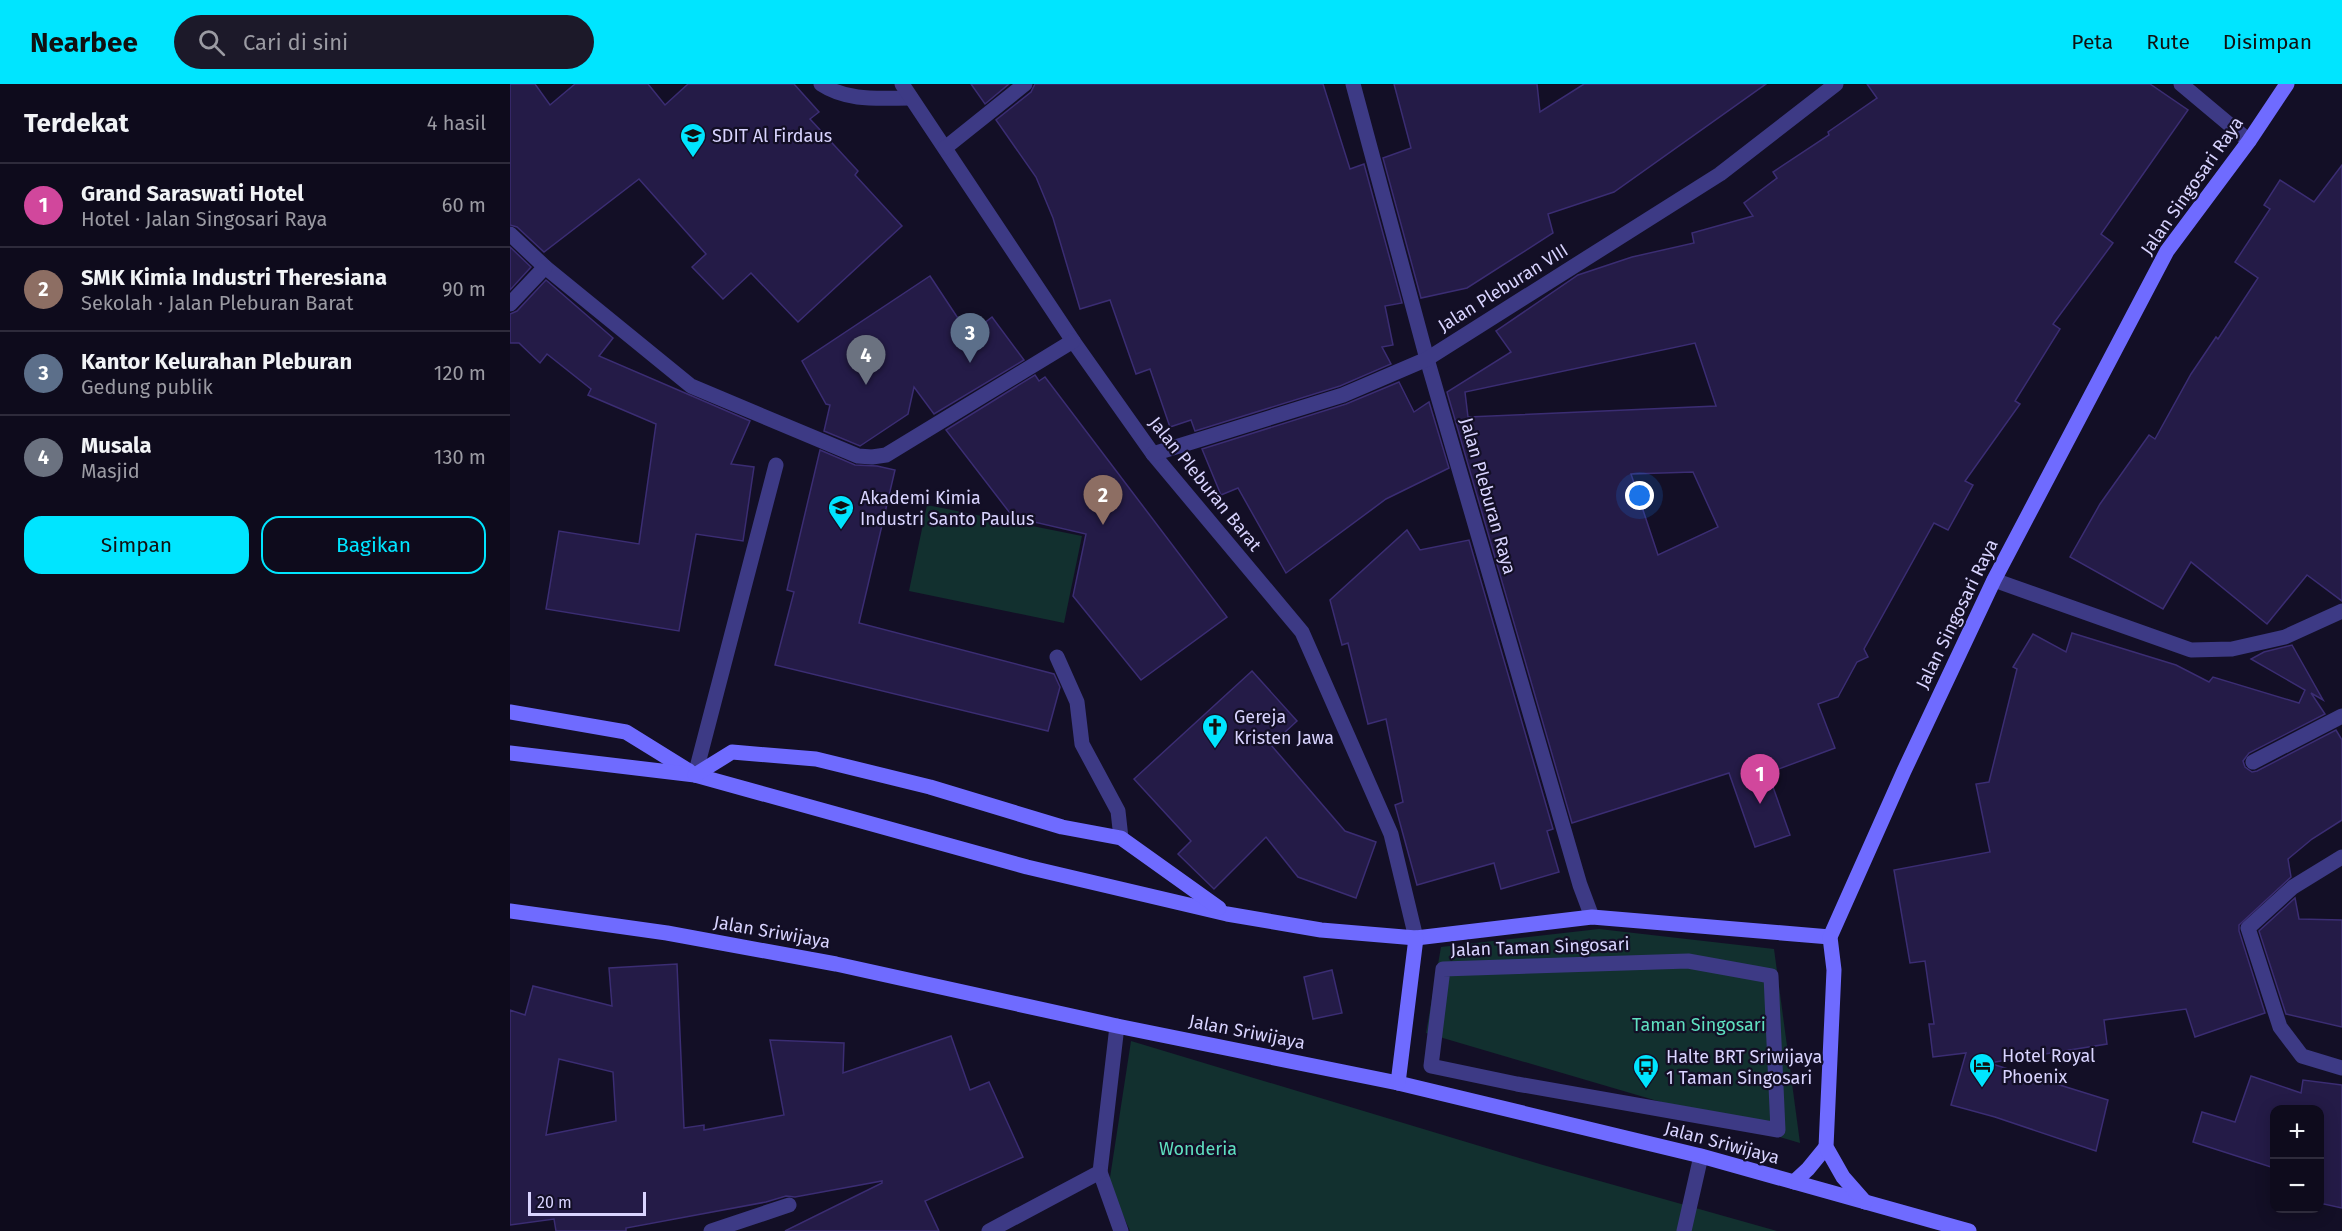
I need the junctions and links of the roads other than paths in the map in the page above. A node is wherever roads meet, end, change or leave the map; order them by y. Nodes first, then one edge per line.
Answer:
1 (820, 84) edge
2 (902, 84) edge
3 (1025, 84) edge
4 (1353, 84) edge
5 (1836, 84) edge
6 (2181, 84) edge
7 (2287, 84) edge
8 (911, 98) junction
9 (2248, 141) junction
10 (945, 148) junction
11 (510, 234) edge
12 (545, 267) junction
13 (510, 304) edge
14 (1073, 341) junction
15 (1427, 359) junction
16 (1153, 454) junction
17 (776, 465) dead end
18 (1994, 580) junction
19 (2342, 611) edge
20 (1057, 657) dead end
21 (510, 712) edge
22 (2342, 716) edge
23 (510, 753) edge
24 (2253, 762) dead end
25 (694, 775) junction
26 (1121, 838) junction
27 (2342, 857) edge
28 (510, 910) edge
29 (1227, 914) junction
30 (1592, 917) junction
31 (1830, 936) junction
32 (1416, 938) junction
33 (1771, 976) joint
34 (1116, 1026) junction
35 (2342, 1068) edge
36 (1398, 1083) junction
37 (1826, 1147) junction
38 (1701, 1156) junction
39 (1100, 1172) junction
40 (1794, 1182) junction
41 (1866, 1202) junction
42 (789, 1205) dead end
43 (711, 1231) edge
44 (988, 1231) edge
45 (1121, 1231) edge
46 (1684, 1231) edge
47 (1969, 1231) edge

1 - 8 street
2 - 8 street, Jalan Pleburan Barat
3 - 10 street
4 - 15 street, Jalan Pleburan Raya
5 - 15 street, Jalan Pleburan VIII
6 - 9 street
7 - 9 main road, Jalan Singosari Raya
8 - 10 street, Jalan Pleburan Barat
9 - 18 main road, Jalan Singosari Raya
10 - 14 street, Jalan Pleburan Barat
11 - 12 street
12 - 13 street
12 - 14 street
14 - 16 street, Jalan Pleburan Barat
15 - 16 street, Jalan Pleburan VIII
15 - 30 street, Jalan Pleburan Raya
16 - 32 street, Jalan Pleburan Barat
17 - 25 street
18 - 19 street
18 - 31 main road, Jalan Singosari Raya
20 - 26 street
21 - 25 main road
22 - 24 street
23 - 25 main road
25 - 26 main road
25 - 29 main road
26 - 29 main road
27 - 35 street
28 - 34 main road, Jalan Sriwijaya
29 - 32 main road
30 - 31 main road, Jalan Taman Singosari
30 - 32 main road, Jalan Taman Singosari
31 - 37 main road
32 - 36 main road
33 - 33 street, Jalan Taman Singosari
34 - 36 main road, Jalan Sriwijaya
34 - 39 street
36 - 38 main road, Jalan Sriwijaya
37 - 40 main road
37 - 41 main road
38 - 40 main road, Jalan Sriwijaya
38 - 46 street
39 - 44 street
39 - 45 street
40 - 41 main road, Jalan Sriwijaya
41 - 47 main road, Jalan Sriwijaya
42 - 43 street

